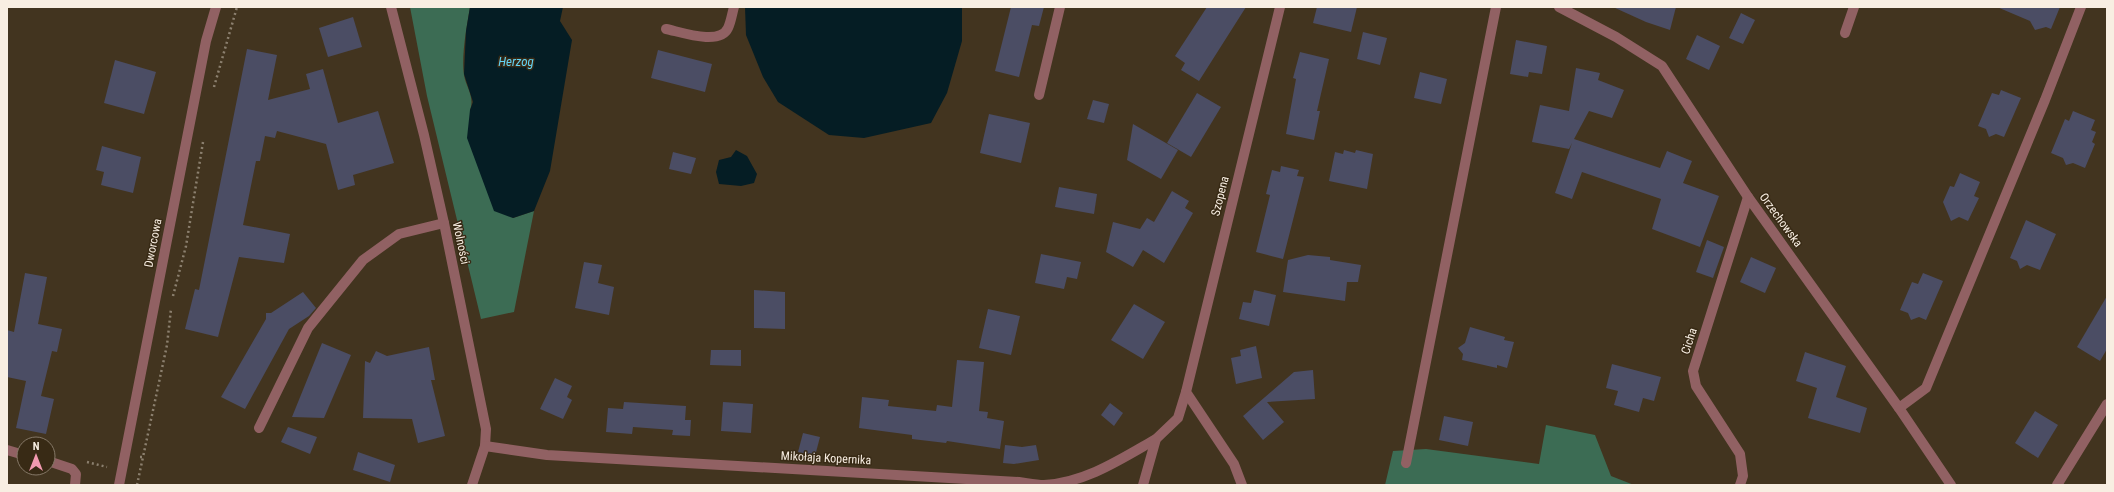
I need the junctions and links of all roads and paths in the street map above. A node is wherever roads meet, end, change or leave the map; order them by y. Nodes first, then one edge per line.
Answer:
1 (216, 7) edge
2 (237, 7) edge
3 (391, 7) edge
4 (734, 7) edge
5 (1060, 7) edge
6 (1280, 7) edge
7 (1496, 7) edge
8 (1559, 7) edge
9 (1854, 7) edge
10 (2081, 7) edge
11 (666, 29) dead end
12 (1845, 34) dead end
13 (213, 92) dead end
14 (1039, 95) dead end
15 (203, 139) dead end
16 (1748, 197) junction
17 (444, 223) junction
18 (173, 298) dead end
19 (172, 304) dead end
20 (1186, 392) junction
21 (2107, 404) edge
22 (1899, 408) junction
23 (259, 428) dead end
24 (1156, 439) junction
25 (485, 446) junction
26 (143, 457) junction
27 (138, 458) dead end
28 (88, 463) dead end
29 (1406, 463) dead end
30 (56, 464) edge
31 (106, 467) dead end
32 (75, 485) edge
33 (118, 485) edge
34 (137, 485) edge
35 (472, 485) edge
36 (1143, 485) edge
37 (1242, 485) edge
38 (1740, 485) edge
39 (1952, 485) edge
40 (2057, 485) edge

1 - 33 street, Dworcowa
2 - 13 path
3 - 17 street, Wolności
4 - 11 street
5 - 14 street
6 - 20 street, Szopena
7 - 29 street
8 - 16 street, Orzechowska
9 - 12 street
10 - 22 street
15 - 18 path
16 - 22 street, Orzechowska
16 - 38 street, Cicha
17 - 23 street
17 - 25 street, Wolności
19 - 26 path
20 - 24 street, Szopena
20 - 37 street
21 - 40 street
22 - 39 street, Orzechowska
24 - 25 street, Mikołaja Kopernika
24 - 36 street
25 - 35 street, Wolności
26 - 27 path
26 - 34 path
28 - 31 path
30 - 32 street

